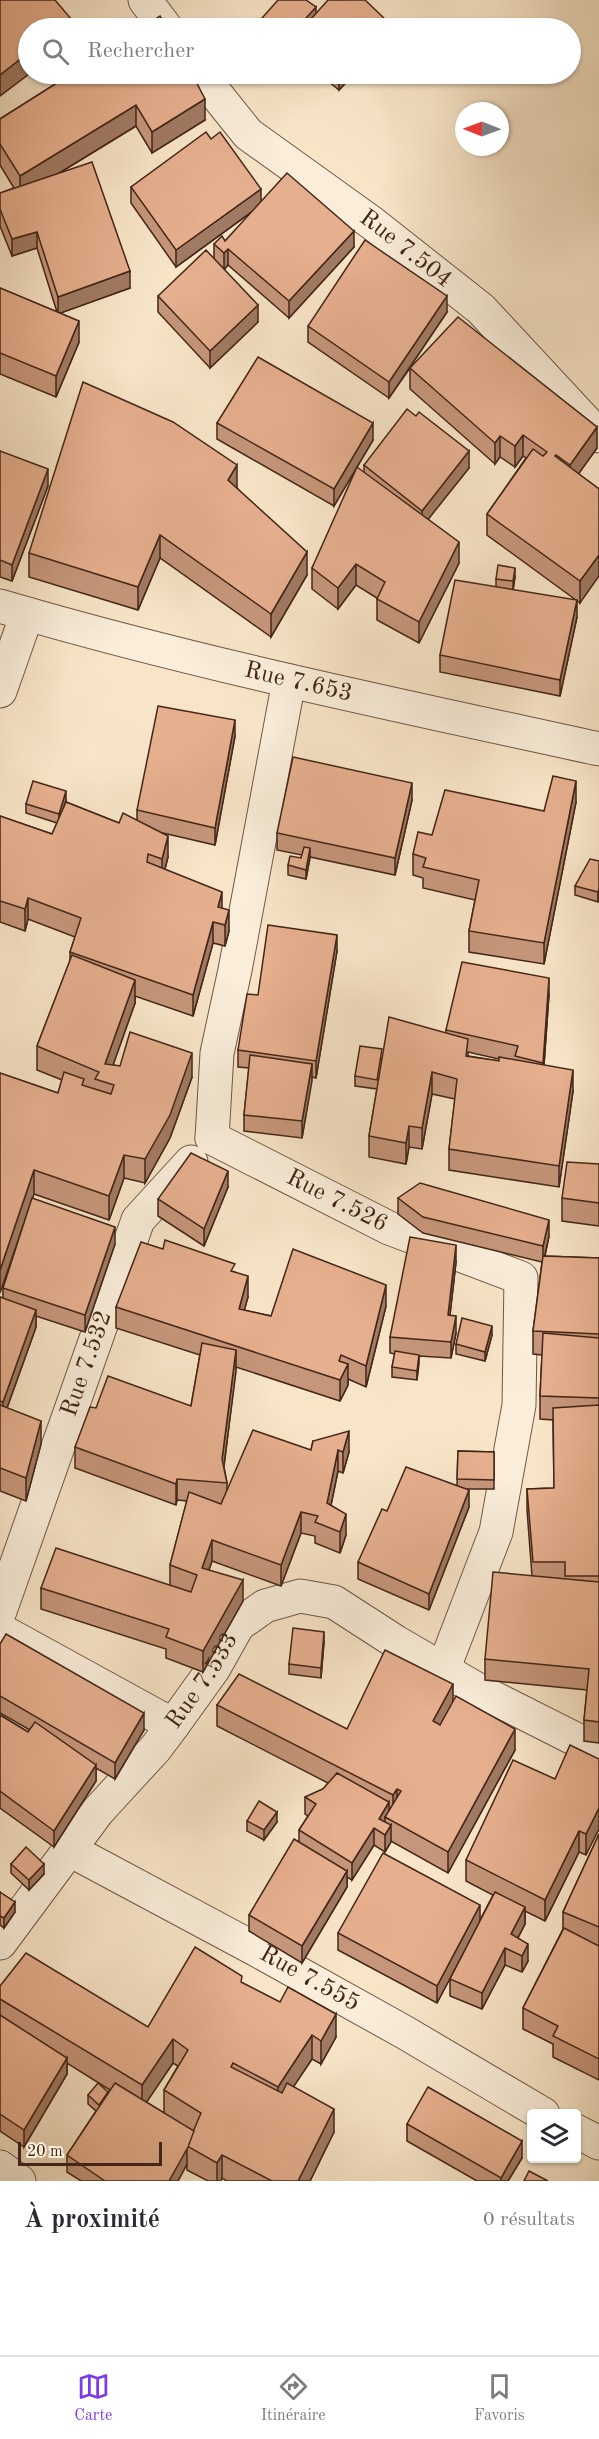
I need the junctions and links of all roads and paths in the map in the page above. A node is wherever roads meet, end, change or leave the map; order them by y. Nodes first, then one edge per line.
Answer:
1 (145, 0) edge
2 (158, 18) edge
3 (208, 84) edge
4 (599, 436) edge
5 (14, 610) edge
6 (289, 681) junction
7 (0, 691) edge
8 (599, 749) edge
9 (212, 1138) junction
10 (0, 1611) edge
11 (0, 1630) edge
12 (443, 1670) junction
13 (172, 1725) junction
14 (599, 1751) edge
15 (70, 1850) junction
16 (0, 1943) edge
17 (534, 2109) edge
18 (581, 2134) edge
19 (599, 2143) edge
20 (0, 2167) edge
21 (19, 2181) edge

1 - 2 street
3 - 4 street, Rue 7.504
5 - 6 street, Rue 7.653
5 - 7 street
6 - 8 street, Rue 7.653
6 - 9 street
9 - 10 street, Rue 7.532
9 - 12 street, Rue 7.526
11 - 13 street
12 - 13 street, Rue 7.533
12 - 14 street, Rue 7.533
13 - 15 street, Rue 7.533
15 - 16 street, Rue 7.533
15 - 17 street, Rue 7.555
18 - 19 street
20 - 21 street

